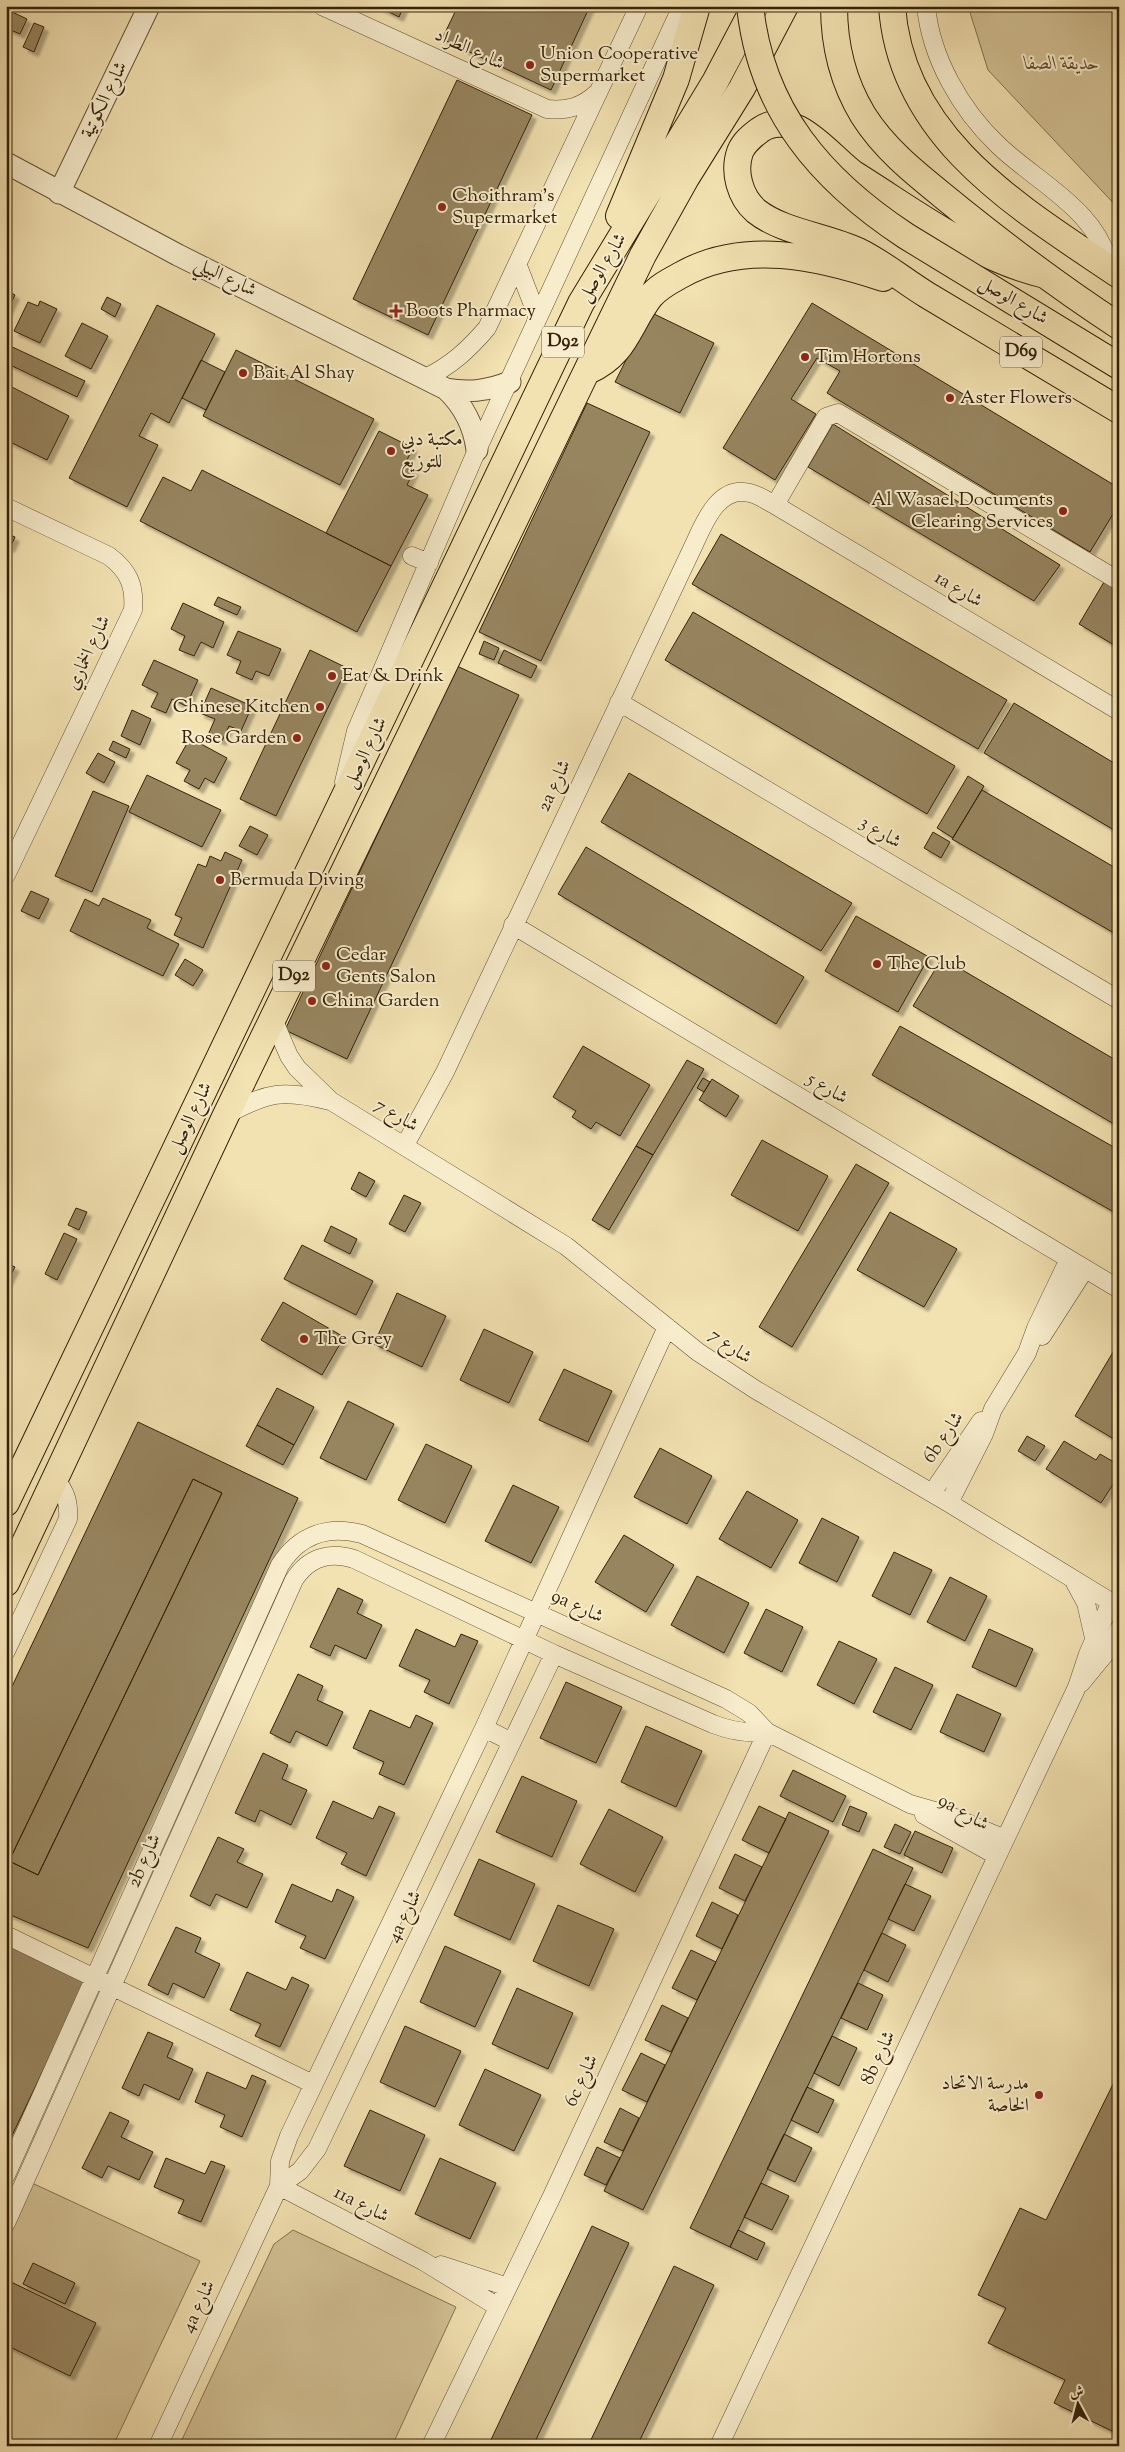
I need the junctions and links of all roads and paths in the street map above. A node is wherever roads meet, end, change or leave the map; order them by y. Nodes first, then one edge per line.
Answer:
1 (149, 6) edge
2 (322, 6) edge
3 (639, 6) edge
4 (682, 6) edge
5 (697, 6) edge
6 (750, 6) edge
7 (755, 6) edge
8 (785, 6) edge
9 (834, 6) edge
10 (892, 6) edge
11 (926, 6) edge
12 (598, 93) junction
13 (6, 163) edge
14 (60, 193) junction
15 (518, 266) junction
16 (1114, 272) edge
17 (1045, 275) junction
18 (924, 293) junction
19 (581, 302) junction
20 (538, 318) junction
21 (1119, 326) edge
22 (1119, 366) edge
23 (586, 371) junction
24 (425, 378) junction
25 (510, 382) junction
26 (446, 389) junction
27 (1119, 410) edge
28 (477, 450) junction
29 (775, 505) junction
30 (6, 507) edge
31 (412, 556) dead end
32 (429, 563) junction
33 (1119, 581) edge
34 (619, 702) junction
35 (1119, 711) edge
36 (342, 802) junction
37 (6, 875) edge
38 (513, 925) junction
39 (1119, 1000) edge
40 (273, 1019) junction
41 (331, 1101) junction
42 (226, 1116) junction
43 (404, 1145) junction
44 (1068, 1259) junction
45 (1085, 1269) junction
46 (1119, 1289) edge
47 (667, 1327) junction
48 (1026, 1353) junction
49 (993, 1408) junction
50 (55, 1479) junction
51 (932, 1494) junction
52 (6, 1504) edge
53 (949, 1504) junction
54 (362, 1534) joint
55 (354, 1559) joint
56 (1073, 1579) junction
57 (6, 1583) edge
58 (1115, 1604) edge
59 (536, 1612) junction
60 (1119, 1629) edge
61 (1094, 1638) junction
62 (524, 1639) junction
63 (1114, 1647) edge
64 (6, 1651) edge
65 (554, 1654) junction
66 (1077, 1687) junction
67 (484, 1728) junction
68 (767, 1732) junction
69 (512, 1742) junction
70 (910, 1804) junction
71 (1005, 1839) junction
72 (997, 1856) junction
73 (6, 1935) edge
74 (95, 1978) junction
75 (112, 1986) junction
76 (313, 2084) junction
77 (6, 2175) edge
78 (279, 2186) junction
79 (6, 2223) edge
80 (423, 2261) junction
81 (508, 2287) junction
82 (498, 2307) junction
83 (158, 2446) edge
84 (431, 2446) edge
85 (719, 2446) edge

1 - 14 street, شارع الكوتية
2 - 12 street, شارع الطراد
3 - 12 street
4 - 20 street
5 - 19 main road
6 - 22 main road, شارع الوصل, bridge
7 - 19 main road, شارع الوصل / D92
8 - 23 main road, شارع الوصل / D92
9 - 17 main road
10 - 16 main road
11 - 16 street
12 - 15 street
13 - 14 street, شارع البيلي
14 - 24 street, شارع البيلي
15 - 20 street
15 - 24 street
17 - 18 main road
17 - 21 main road
18 - 23 main road
18 - 27 main road, D69
19 - 36 main road, شارع الوصل / D92
20 - 25 street
23 - 40 main road, شارع الوصل / D92
24 - 26 street, شارع البيلي
25 - 26 street, شارع البيلي
25 - 28 street
26 - 28 street, شارع البيلي
28 - 32 street
29 - 33 street
29 - 34 street, 2a شارع
29 - 35 street, 1a شارع
30 - 37 street, شارع الخماري
31 - 32 street
32 - 36 street
34 - 38 street, 2a شارع
34 - 39 street, شارع 3
36 - 52 main road, شارع الوصل / D92
38 - 43 street, 2a شارع
38 - 44 street, شارع 5
40 - 41 street, شارع 7
40 - 42 main road, شارع الوصل / D92
41 - 42 street, شارع 7
41 - 43 street, شارع 7
42 - 50 main road, شارع الوصل / D92
43 - 47 street, شارع 7
44 - 45 street, شارع 5
44 - 48 street, 6b شارع
45 - 46 street, شارع 5
45 - 48 street, 6b شارع
47 - 51 street, شارع 7
47 - 59 street, 4a شارع
48 - 49 street, 6b شارع
49 - 51 street, 6b شارع
49 - 53 street, 6b شارع
50 - 57 main road, شارع الوصل / D92
50 - 64 street
51 - 53 street, شارع 7
53 - 56 street, شارع 7
54 - 59 street, 9a شارع
54 - 74 street, 2b شارع
55 - 62 street, 9a شارع
55 - 75 street, 2b شارع
56 - 58 street, شارع 7
56 - 61 street
58 - 61 street, 8b شارع
59 - 62 street, 4a شارع
59 - 68 street, 9a شارع
60 - 63 street, 8b شارع
61 - 66 street, 8b شارع
62 - 65 street, 9a شارع
62 - 67 street, 4a شارع
63 - 66 street, 8b شارع
65 - 68 street, 9a شارع
65 - 69 street, 4a شارع
66 - 71 street, 8b شارع
67 - 69 street
67 - 76 street, 4a شارع
68 - 70 street, 9a شارع
68 - 81 street, 6c شارع
69 - 78 street, 4a شارع
70 - 71 street, 9a شارع
70 - 72 street, 9a شارع
71 - 72 street, 8b شارع
72 - 85 street, 8b شارع
73 - 74 street
74 - 75 street
74 - 77 street, 2b شارع
75 - 76 street
75 - 79 street, 2b شارع
76 - 78 street, 4a شارع
78 - 80 street, 11a شارع
78 - 83 street, 4a شارع
80 - 81 street, 11a شارع
80 - 82 street, 11a شارع
81 - 82 street, 6c شارع
82 - 84 street, 6c شارع

